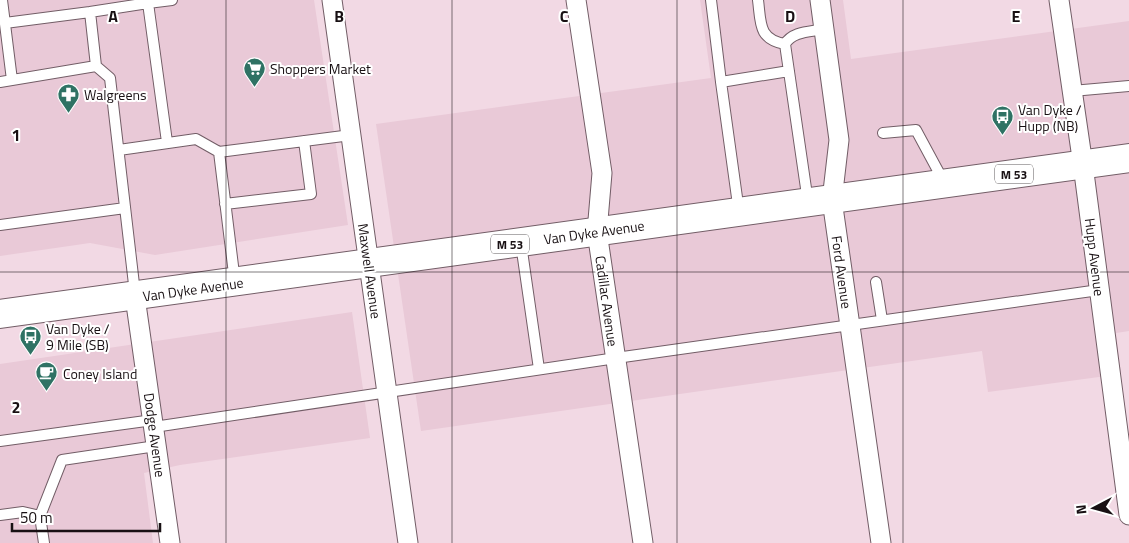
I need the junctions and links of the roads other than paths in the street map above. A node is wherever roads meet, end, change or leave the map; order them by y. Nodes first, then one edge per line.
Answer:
1 (2, 0) edge
2 (172, 0) edge
3 (332, 0) edge
4 (576, 0) edge
5 (711, 0) edge
6 (758, 0) edge
7 (820, 0) edge
8 (1059, 0) edge
9 (148, 3) junction
10 (90, 12) junction
11 (5, 23) junction
12 (824, 29) junction
13 (785, 44) junction
14 (96, 66) junction
15 (789, 71) junction
16 (12, 80) junction
17 (0, 82) edge
18 (721, 82) junction
19 (1129, 86) edge
20 (1072, 91) junction
21 (884, 133) dead end
22 (351, 135) junction
23 (304, 141) junction
24 (167, 142) junction
25 (119, 150) junction
26 (219, 152) junction
27 (1129, 158) edge
28 (1083, 165) junction
29 (945, 184) junction
30 (820, 201) junction
31 (226, 204) junction
32 (126, 208) junction
33 (740, 212) junction
34 (0, 225) edge
35 (597, 232) junction
36 (521, 243) junction
37 (369, 264) junction
38 (876, 282) dead end
39 (235, 283) junction
40 (1100, 290) junction
41 (135, 297) junction
42 (0, 314) edge
43 (882, 320) junction
44 (850, 325) junction
45 (616, 358) junction
46 (540, 369) junction
47 (387, 392) junction
48 (153, 423) junction
49 (0, 441) edge
50 (156, 446) junction
51 (0, 515) edge
52 (1129, 515) edge
53 (40, 516) junction
54 (44, 543) edge
55 (170, 543) edge
56 (408, 543) edge
57 (643, 543) edge
58 (881, 543) edge

1 - 11 lane
2 - 9 lane
3 - 22 street, Maxwell Avenue
4 - 35 street, Cadillac Avenue
5 - 18 lane
6 - 13 lane
7 - 12 street, Ford Avenue
8 - 20 street, Hupp Avenue
9 - 10 lane
9 - 24 lane
10 - 11 lane
10 - 14 lane
11 - 16 lane
12 - 13 lane
12 - 30 street, Ford Avenue
13 - 15 lane
14 - 16 lane
14 - 25 lane
15 - 18 lane
15 - 30 lane
16 - 17 lane
18 - 33 lane
19 - 20 lane
20 - 28 street, Hupp Avenue
21 - 29 lane
22 - 23 lane
22 - 37 street, Maxwell Avenue
23 - 26 lane
23 - 31 lane
24 - 25 lane
24 - 26 lane
25 - 32 lane
26 - 31 lane
27 - 28 main road, Van Dyke Avenue / M 53
28 - 29 main road, Van Dyke Avenue / M 53
28 - 40 street, Hupp Avenue
29 - 30 main road, Van Dyke Avenue / M 53
30 - 33 main road, Van Dyke Avenue / M 53
30 - 44 street, Ford Avenue
31 - 39 lane
32 - 34 lane
32 - 41 lane
33 - 35 main road, Van Dyke Avenue / M 53
35 - 36 main road, Van Dyke Avenue / M 53
35 - 45 street, Cadillac Avenue
36 - 37 main road, Van Dyke Avenue / M 53
36 - 46 lane
37 - 39 main road, Van Dyke Avenue / M 53
37 - 47 street, Maxwell Avenue
38 - 43 lane
39 - 41 main road, Van Dyke Avenue / M 53
40 - 43 lane
40 - 52 street, Hupp Avenue
41 - 42 main road, Van Dyke Avenue / M 53
41 - 48 street, Dodge Avenue
43 - 44 lane
44 - 45 lane
44 - 58 street, Ford Avenue
45 - 46 lane
45 - 57 street, Cadillac Avenue
46 - 47 lane
47 - 48 lane
47 - 56 street, Maxwell Avenue
48 - 49 lane
48 - 50 street, Dodge Avenue
50 - 53 lane
50 - 55 street, Dodge Avenue
51 - 53 lane
53 - 54 lane

